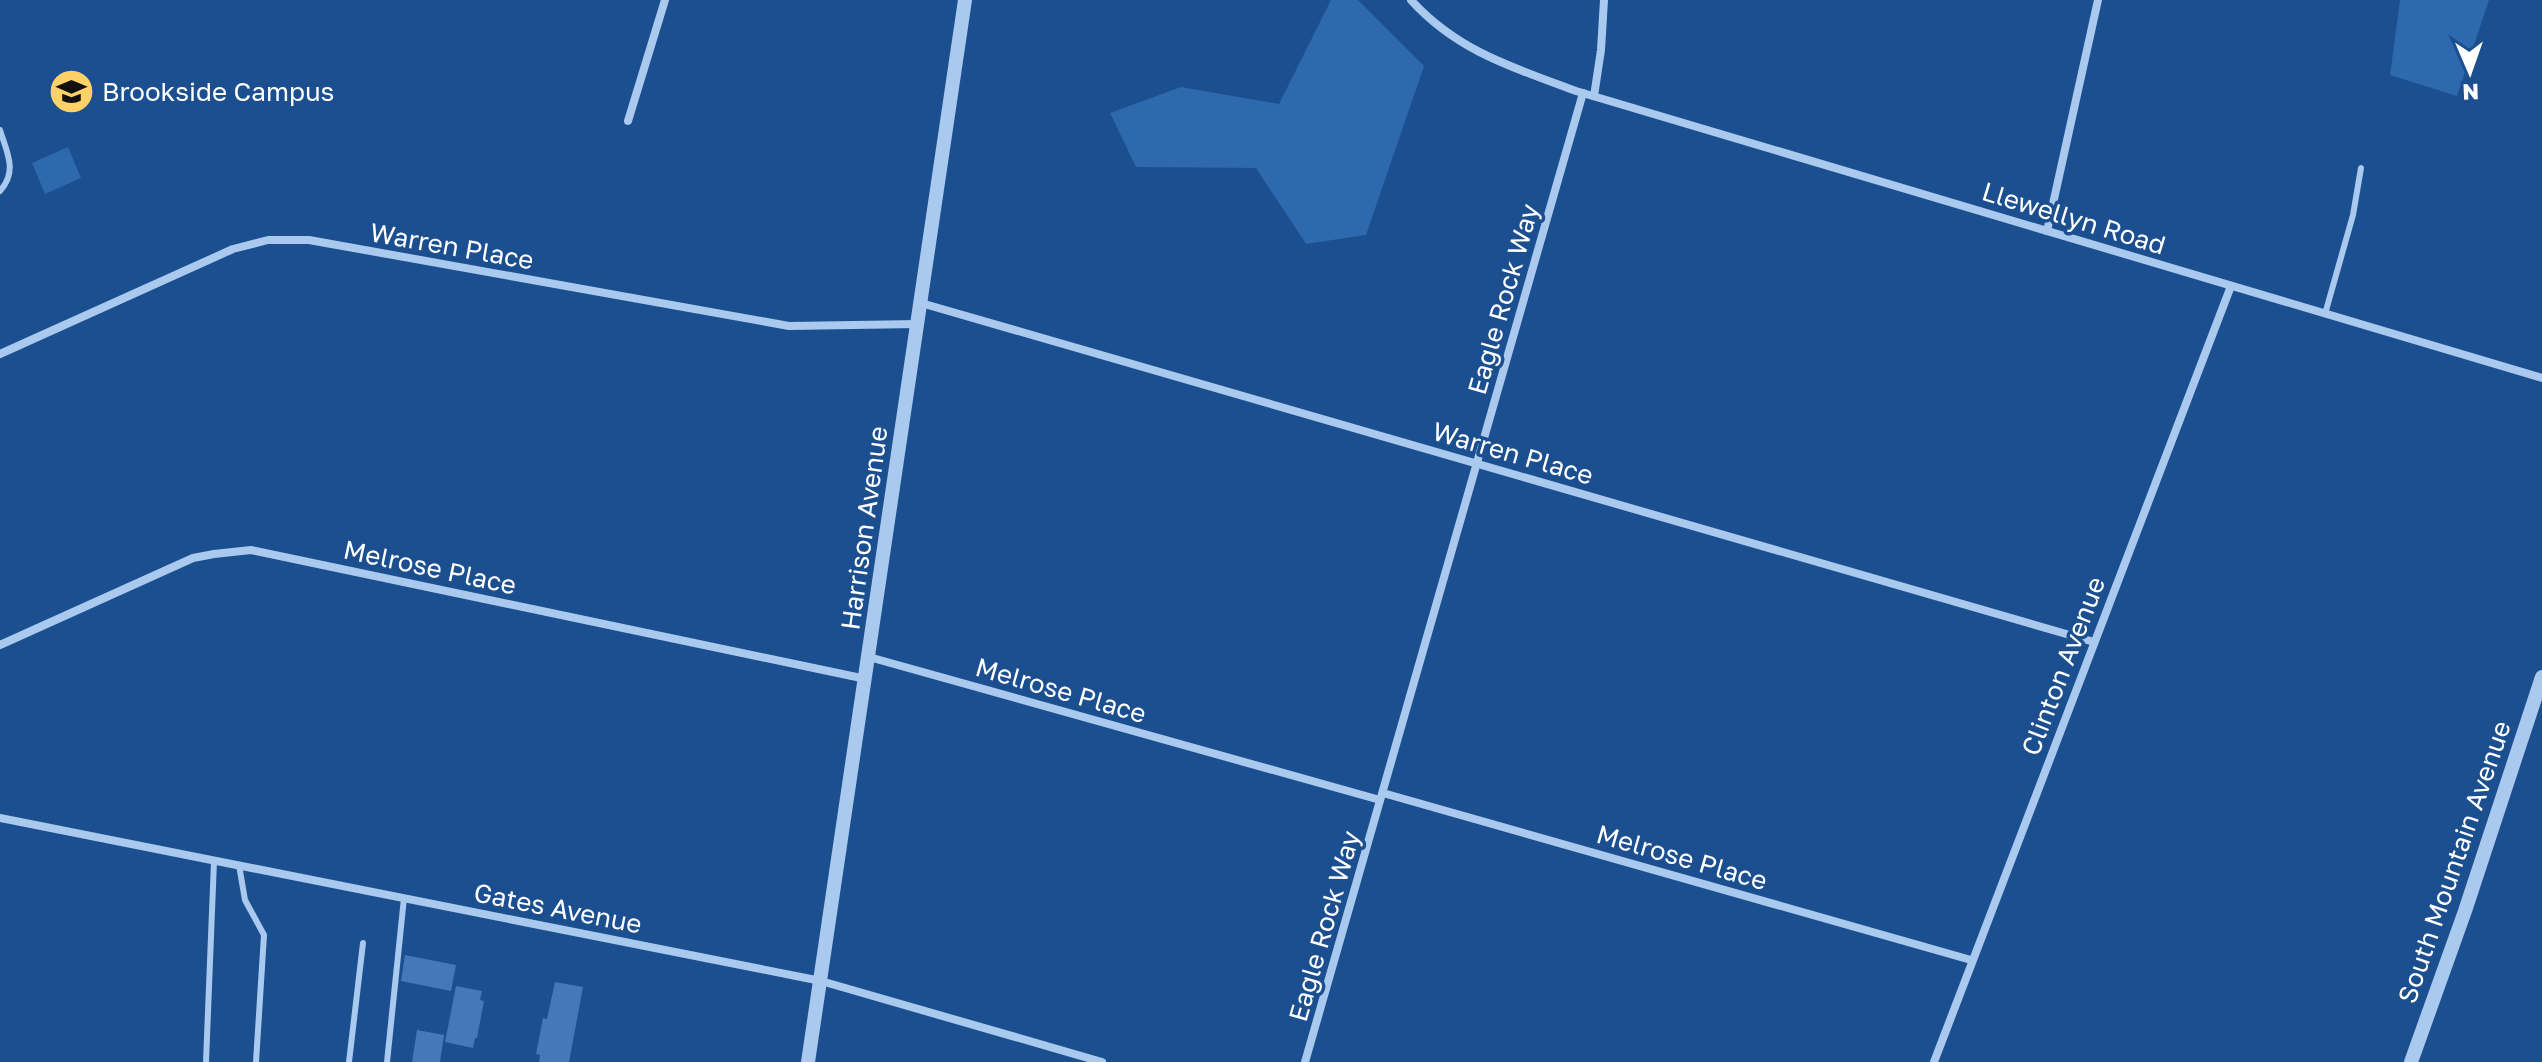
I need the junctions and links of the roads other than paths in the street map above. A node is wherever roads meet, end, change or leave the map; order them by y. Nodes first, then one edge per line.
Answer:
1 (665, 0) edge
2 (965, 0) edge
3 (1411, 0) edge
4 (1604, 0) edge
5 (2098, 0) edge
6 (1583, 93) junction
7 (1594, 96) junction
8 (628, 121) dead end
9 (0, 130) edge
10 (2361, 168) dead end
11 (0, 191) edge
12 (2047, 231) junction
13 (2231, 286) junction
14 (921, 303) junction
15 (2325, 314) junction
16 (918, 324) junction
17 (0, 354) edge
18 (2542, 378) edge
19 (1477, 463) junction
20 (2094, 642) junction
21 (0, 645) edge
22 (869, 657) junction
23 (2542, 677) edge
24 (866, 679) junction
25 (1382, 796) junction
26 (0, 818) edge
27 (214, 861) junction
28 (239, 865) junction
29 (404, 898) junction
30 (363, 943) dead end
31 (1971, 960) junction
32 (821, 981) junction
33 (206, 1062) edge
34 (256, 1062) edge
35 (349, 1062) edge
36 (387, 1062) edge
37 (808, 1062) edge
38 (1102, 1062) edge
39 (1305, 1062) edge
40 (1934, 1062) edge
41 (2411, 1062) edge

1 - 8 street
2 - 14 street, Harrison Avenue
3 - 6 street
4 - 7 street
5 - 12 street
6 - 7 street, Llewellyn Road
6 - 19 street, Eagle Rock Way
7 - 12 street, Llewellyn Road
9 - 11 lane
10 - 15 lane
12 - 13 street, Llewellyn Road
13 - 15 street, Llewellyn Road
13 - 20 street, Clinton Avenue
14 - 16 street, Harrison Avenue
14 - 19 street, Warren Place
15 - 18 street, Llewellyn Road
16 - 17 street, Warren Place
16 - 22 street, Harrison Avenue
19 - 20 street, Warren Place
19 - 25 street, Eagle Rock Way
20 - 31 street, Clinton Avenue
21 - 24 street, Melrose Place
22 - 24 street, Harrison Avenue
22 - 25 street, Melrose Place
23 - 41 street, South Mountain Avenue
24 - 32 street, Harrison Avenue
25 - 31 street, Melrose Place
25 - 39 street, Eagle Rock Way
26 - 27 street, Gates Avenue
27 - 28 street, Gates Avenue
27 - 33 lane
28 - 29 street, Gates Avenue
28 - 34 lane
29 - 32 street, Gates Avenue
29 - 36 lane
30 - 35 lane
31 - 40 street, Clinton Avenue
32 - 37 street, Harrison Avenue
32 - 38 street, Gates Avenue

